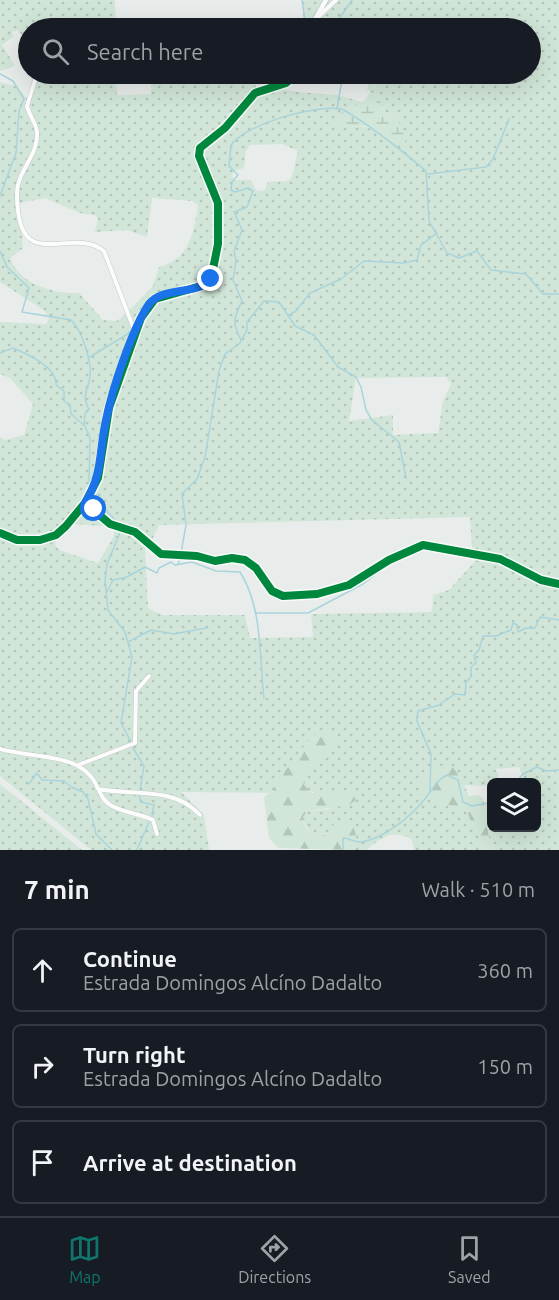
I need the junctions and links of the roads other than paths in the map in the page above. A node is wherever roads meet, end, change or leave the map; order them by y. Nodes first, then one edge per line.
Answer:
1 (326, 0) edge
2 (336, 0) edge
3 (316, 18) edge
4 (317, 18) edge
5 (34, 84) edge
6 (283, 84) edge
7 (135, 333) junction
8 (85, 503) junction
9 (0, 533) edge
10 (559, 584) edge
11 (150, 675) dead end
12 (0, 749) edge
13 (78, 765) junction
14 (98, 789) junction
15 (200, 815) dead end
16 (157, 834) dead end

1 - 3 street
2 - 4 street
5 - 7 street
6 - 7 street
7 - 8 street
8 - 9 street
8 - 10 street
11 - 13 street
12 - 13 street
13 - 14 street
14 - 15 street
14 - 16 street

